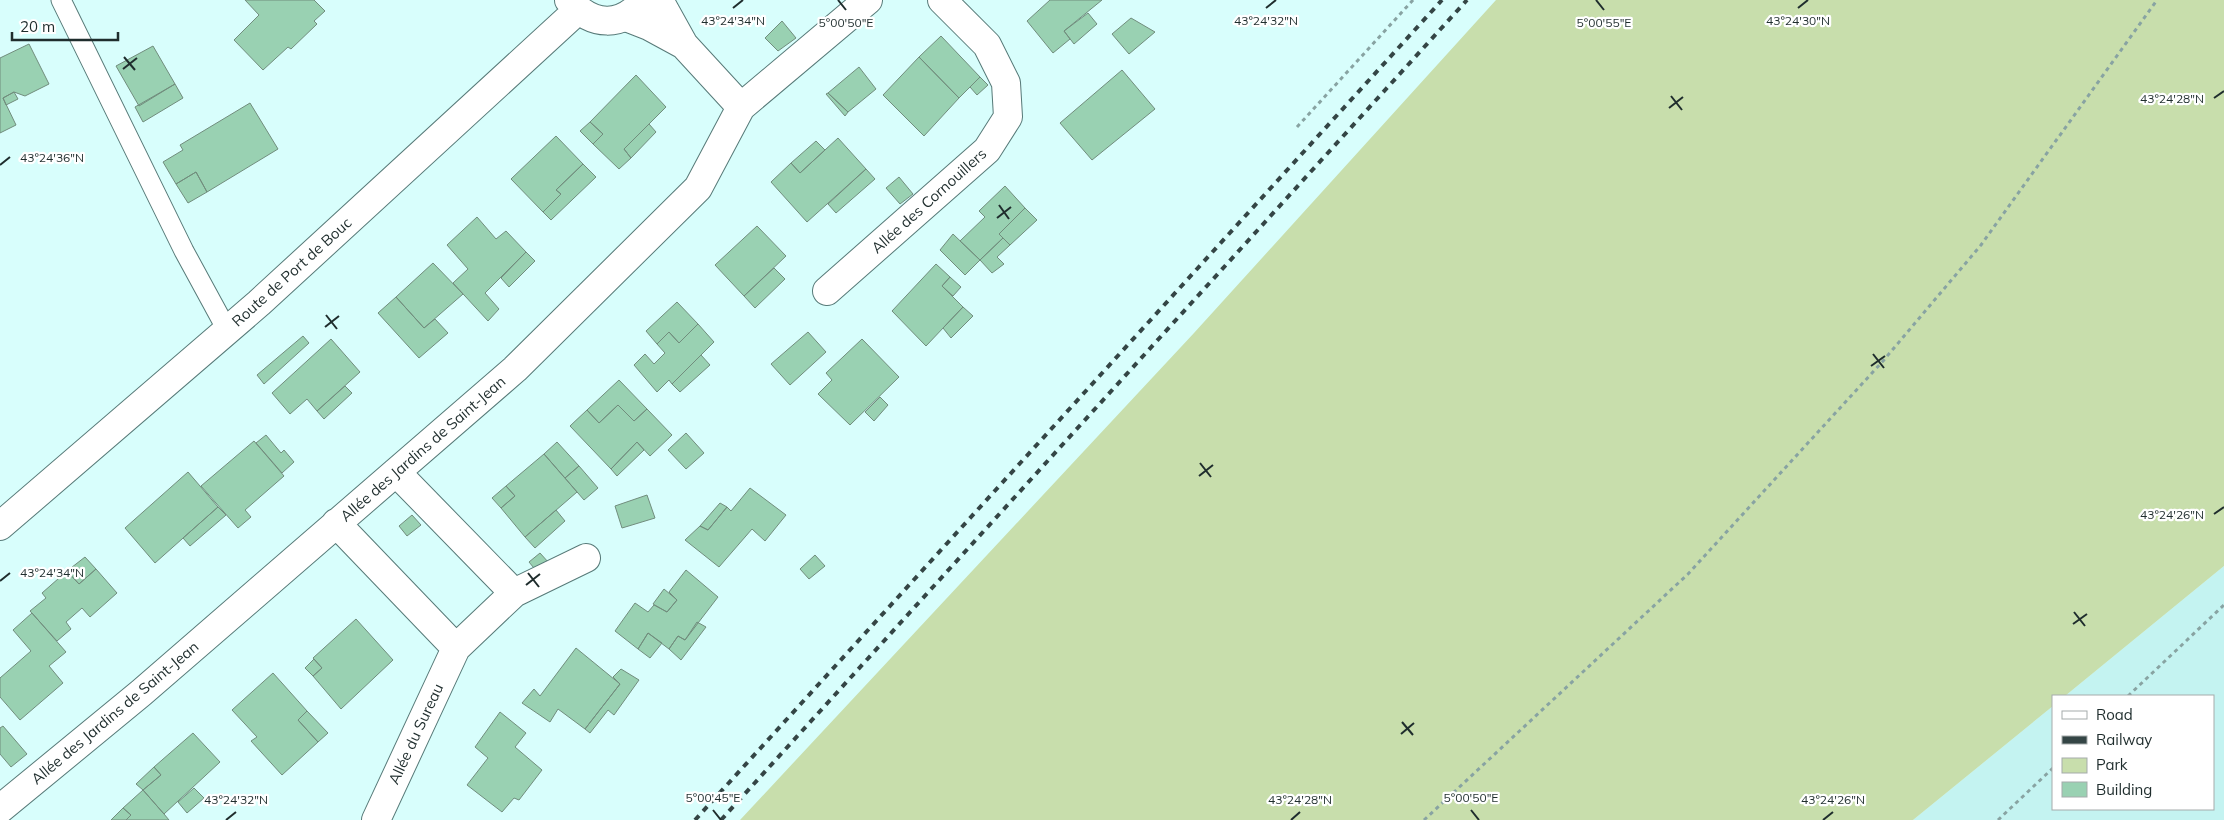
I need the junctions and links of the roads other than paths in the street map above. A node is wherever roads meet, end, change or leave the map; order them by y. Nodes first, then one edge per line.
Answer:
1 (61, 0) edge
2 (659, 0) edge
3 (868, 0) edge
4 (942, 0) edge
5 (573, 5) edge
6 (635, 8) edge
7 (684, 45) junction
8 (741, 107) junction
9 (827, 291) dead end
10 (227, 330) junction
11 (396, 472) junction
12 (336, 523) junction
13 (0, 526) edge
14 (586, 558) dead end
15 (514, 593) junction
16 (456, 648) junction
17 (0, 809) edge
18 (376, 820) edge

1 - 10 lane
2 - 7 street
3 - 8 street
4 - 9 street, Allée des Cornouillers
5 - 6 street
5 - 10 street, Route de Port de Bouc
6 - 7 street
7 - 8 street
8 - 11 street, Allée des Jardins de Saint-Jean
10 - 13 street, Route de Port de Bouc
11 - 12 street, Allée des Jardins de Saint-Jean
11 - 15 street
12 - 16 street
12 - 17 street, Allée des Jardins de Saint-Jean
14 - 15 street, Allée du Sureau
15 - 16 street, Allée du Sureau
16 - 18 street, Allée du Sureau

